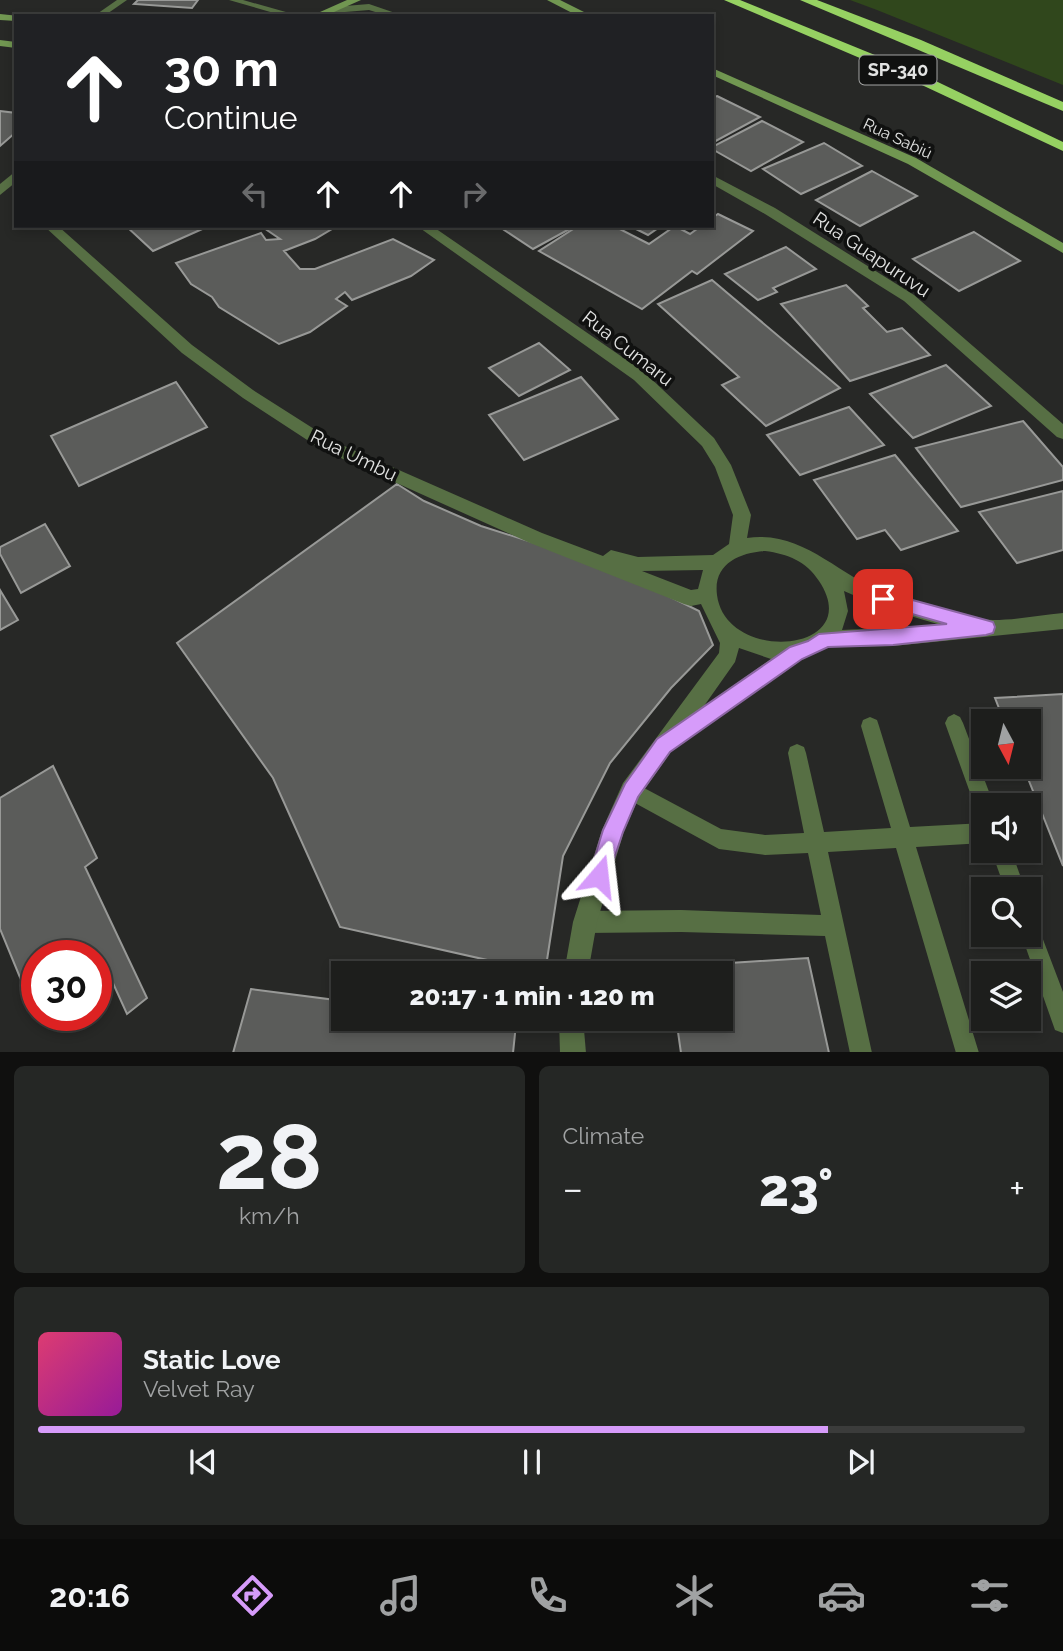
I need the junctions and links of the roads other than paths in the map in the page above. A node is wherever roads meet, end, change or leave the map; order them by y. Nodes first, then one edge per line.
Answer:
1 (233, 0) edge
2 (276, 0) edge
3 (356, 0) edge
4 (545, 0) edge
5 (552, 0) edge
6 (730, 0) edge
7 (806, 0) edge
8 (122, 2) edge
9 (333, 10) junction
10 (552, 12) dead end
11 (101, 14) edge
12 (289, 14) edge
13 (292, 14) edge
14 (322, 14) edge
15 (392, 14) edge
16 (583, 14) edge
17 (714, 72) edge
18 (1063, 107) edge
19 (1063, 147) edge
20 (14, 177) edge
21 (714, 180) edge
22 (0, 191) edge
23 (53, 228) edge
24 (427, 228) edge
25 (1063, 248) edge
26 (1063, 433) edge
27 (536, 538) junction
28 (737, 548) junction
29 (717, 562) junction
30 (817, 563) junction
31 (707, 596) junction
32 (1063, 621) edge
33 (721, 625) junction
34 (986, 627) junction
35 (825, 639) junction
36 (797, 652) junction
37 (954, 723) dead end
38 (870, 726) dead end
39 (663, 746) junction
40 (797, 753) dead end
41 (632, 790) junction
42 (980, 793) edge
43 (971, 835) edge
44 (903, 838) junction
45 (817, 842) junction
46 (585, 922) junction
47 (834, 926) junction
48 (1036, 947) edge
49 (578, 961) edge
50 (1063, 1022) edge
51 (572, 1031) edge
52 (573, 1052) edge
53 (861, 1052) edge
54 (968, 1052) edge

1 - 12 lane
2 - 13 lane
3 - 9 main road
4 - 10 main road
5 - 16 main road
6 - 19 highway, SP-340
7 - 18 highway, SP-340
8 - 11 lane
9 - 14 main road
9 - 15 street
17 - 25 main road, Rua Sabiú
20 - 22 street
21 - 26 street, Rua Guapuruvu
23 - 27 street, Rua Umbu
24 - 28 street, Rua Cumaru
27 - 29 street
27 - 31 street, Rua Umbu
28 - 29 street
28 - 30 street
29 - 31 street
30 - 34 street
30 - 35 street
31 - 33 street
32 - 34 street
33 - 36 street
33 - 39 street
34 - 35 street
35 - 36 street
36 - 39 street
37 - 42 lane
38 - 44 lane
39 - 41 street
40 - 45 lane
41 - 45 lane
41 - 46 street
43 - 44 lane
44 - 45 lane
44 - 54 lane
45 - 47 lane
46 - 47 lane
46 - 49 street
47 - 53 lane
48 - 50 lane
51 - 52 street

